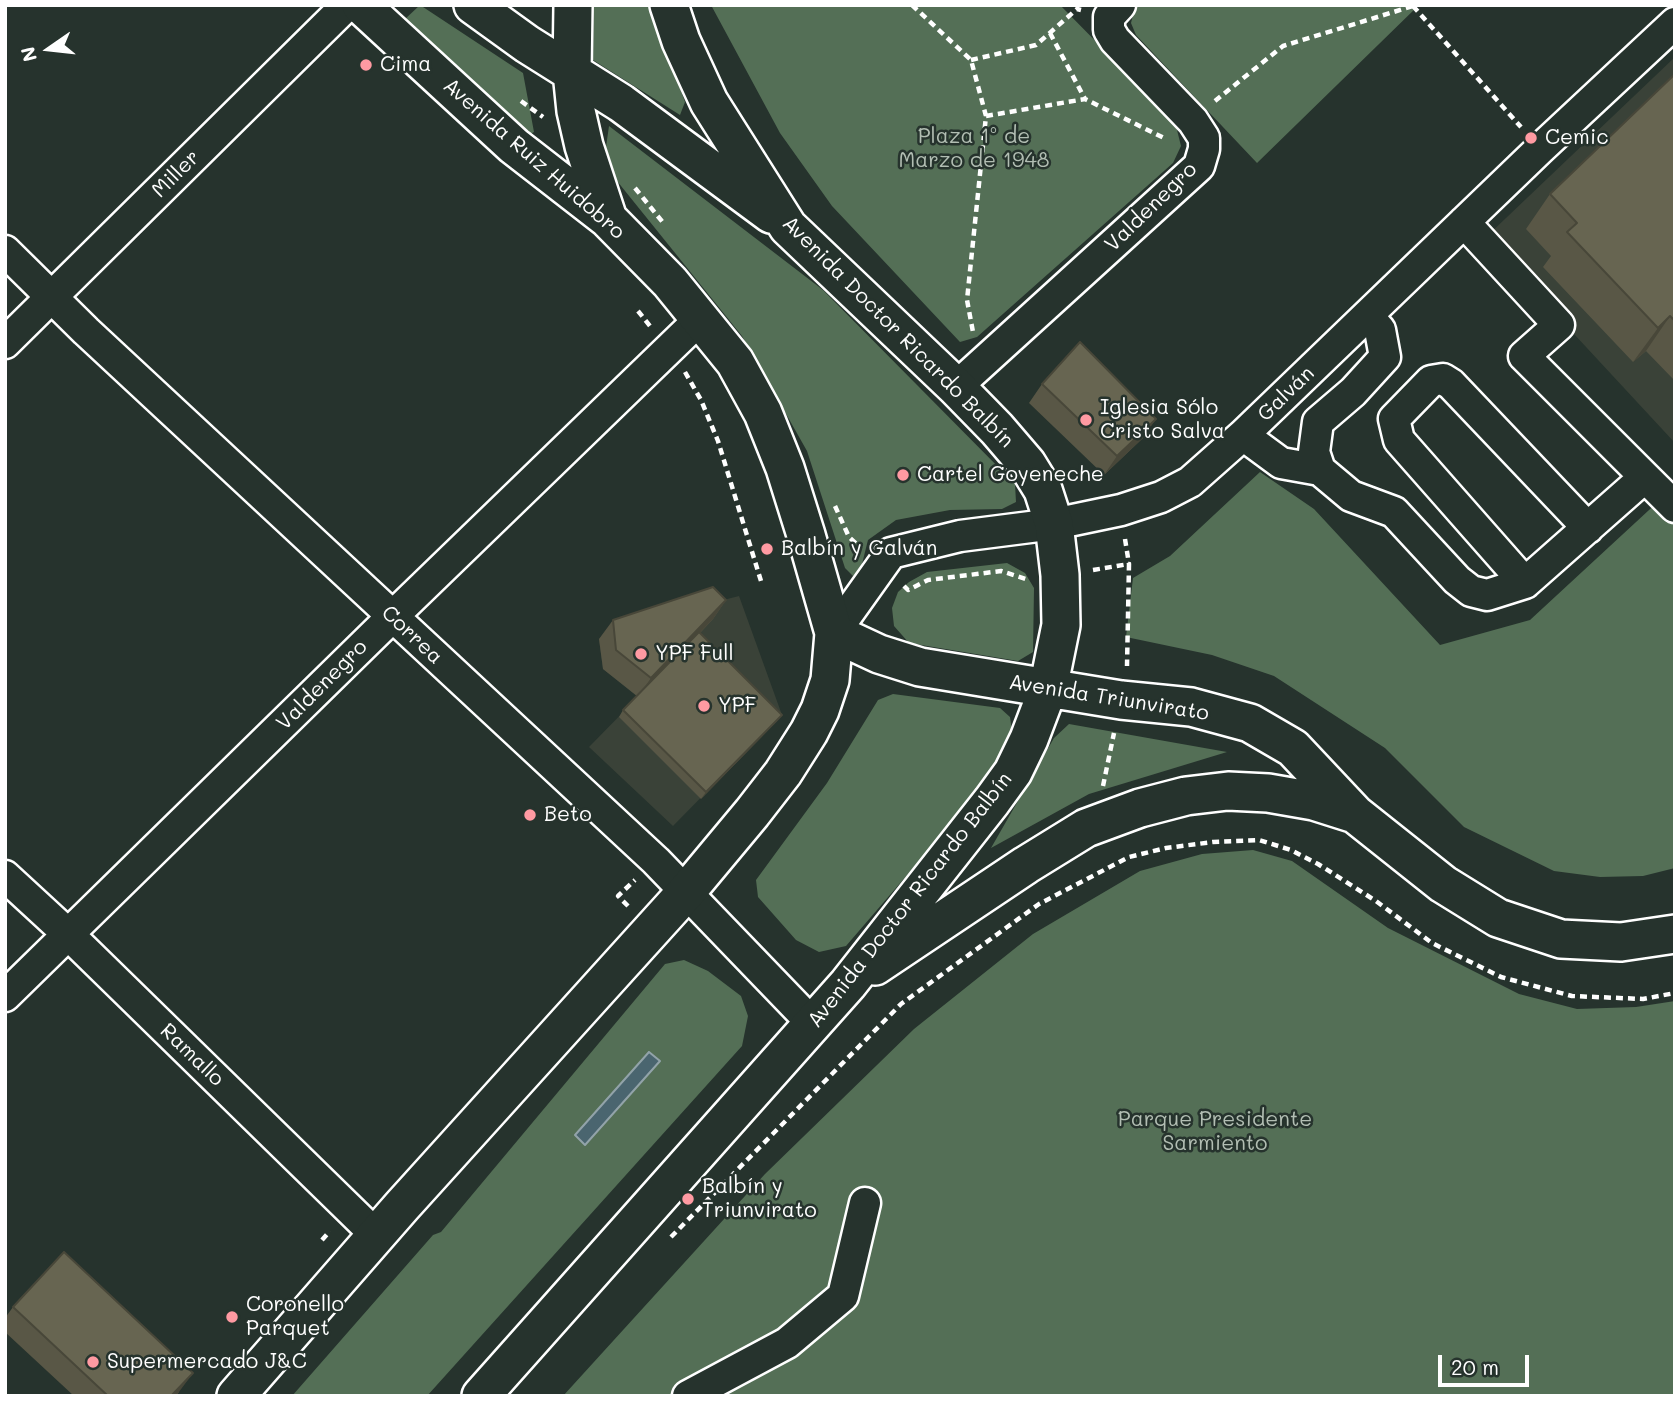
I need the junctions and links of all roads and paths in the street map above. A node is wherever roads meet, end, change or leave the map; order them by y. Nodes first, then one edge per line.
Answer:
1 (347, 5) edge
2 (361, 5) edge
3 (473, 5) edge
4 (573, 5) edge
5 (668, 5) edge
6 (912, 5) edge
7 (1413, 5) edge
8 (1114, 11) edge
9 (1675, 23) edge
10 (1050, 33) junction
11 (971, 60) junction
12 (572, 72) junction
13 (1084, 99) junction
14 (986, 116) junction
15 (1193, 121) junction
16 (1540, 149) junction
17 (632, 184) dead end
18 (608, 219) junction
19 (1464, 222) junction
20 (788, 227) junction
21 (667, 228) dead end
22 (5, 251) edge
23 (51, 298) junction
24 (638, 310) dead end
25 (1368, 316) junction
26 (701, 318) junction
27 (5, 343) edge
28 (668, 350) junction
29 (992, 354) junction
30 (956, 387) junction
31 (1243, 435) junction
32 (1320, 470) junction
33 (1645, 477) junction
34 (834, 504) dead end
35 (1675, 507) edge
36 (1054, 524) junction
37 (1588, 528) junction
38 (880, 570) junction
39 (1060, 575) junction
40 (761, 581) dead end
41 (1525, 583) junction
42 (392, 617) junction
43 (834, 634) junction
44 (1048, 689) junction
45 (1121, 700) junction
46 (1101, 794) dead end
47 (1355, 814) junction
48 (5, 876) edge
49 (687, 891) junction
50 (1675, 934) edge
51 (69, 935) junction
52 (848, 984) junction
53 (1675, 993) edge
54 (5, 996) edge
55 (813, 1024) junction
56 (865, 1203) dead end
57 (377, 1236) junction
58 (666, 1243) dead end
59 (236, 1396) edge
60 (481, 1396) edge
61 (688, 1396) edge

1 - 23 street, Miller
2 - 18 main road, Avenida Ruiz Huidobro
3 - 12 main road
4 - 12 main road
5 - 20 main road, Avenida Doctor Ricardo Balbín
6 - 11 path
7 - 15 path
7 - 16 path
8 - 10 path
8 - 15 street, Valdenegro
9 - 16 street, Galván
10 - 11 path
10 - 13 path
11 - 14 path
12 - 18 main road
12 - 20 main road
13 - 14 path
13 - 15 path
14 - 29 path
15 - 29 street, Valdenegro
16 - 19 street, Galván
17 - 21 path
18 - 26 main road, Avenida Ruiz Huidobro
19 - 25 street, Galván
19 - 33 street
20 - 30 main road, Avenida Doctor Ricardo Balbín
22 - 23 street, Correa
23 - 27 street, Miller
23 - 42 street, Correa
24 - 28 path
25 - 31 street, Galván
25 - 32 street
26 - 28 street, Valdenegro
26 - 43 main road
28 - 40 path
28 - 42 street, Valdenegro
29 - 30 street, Valdenegro
30 - 36 main road, Avenida Doctor Ricardo Balbín
31 - 32 street
31 - 36 street, Galván
32 - 41 street
33 - 35 street
33 - 37 street
34 - 38 path
36 - 38 street, Galván
36 - 39 main road, Avenida Doctor Ricardo Balbín
37 - 41 street
37 - 41 street
38 - 39 path
38 - 43 street, Galván
39 - 44 main road, Avenida Doctor Ricardo Balbín
39 - 45 path
42 - 49 street, Correa
42 - 51 street, Valdenegro
43 - 44 main road, Avenida Triunvirato
43 - 49 main road
44 - 45 main road, Avenida Triunvirato
44 - 52 main road, Avenida Doctor Ricardo Balbín
45 - 46 path
45 - 47 main road, Avenida Triunvirato
47 - 50 main road, Avenida Triunvirato
47 - 52 main road, Avenida Triunvirato
48 - 51 street, Ramallo
49 - 55 street, Correa
49 - 57 main road
51 - 54 street, Valdenegro
51 - 57 street, Ramallo
52 - 55 main road, Avenida Doctor Ricardo Balbín
53 - 58 path
55 - 60 main road, Avenida Doctor Ricardo Balbín
56 - 61 street
57 - 59 main road

